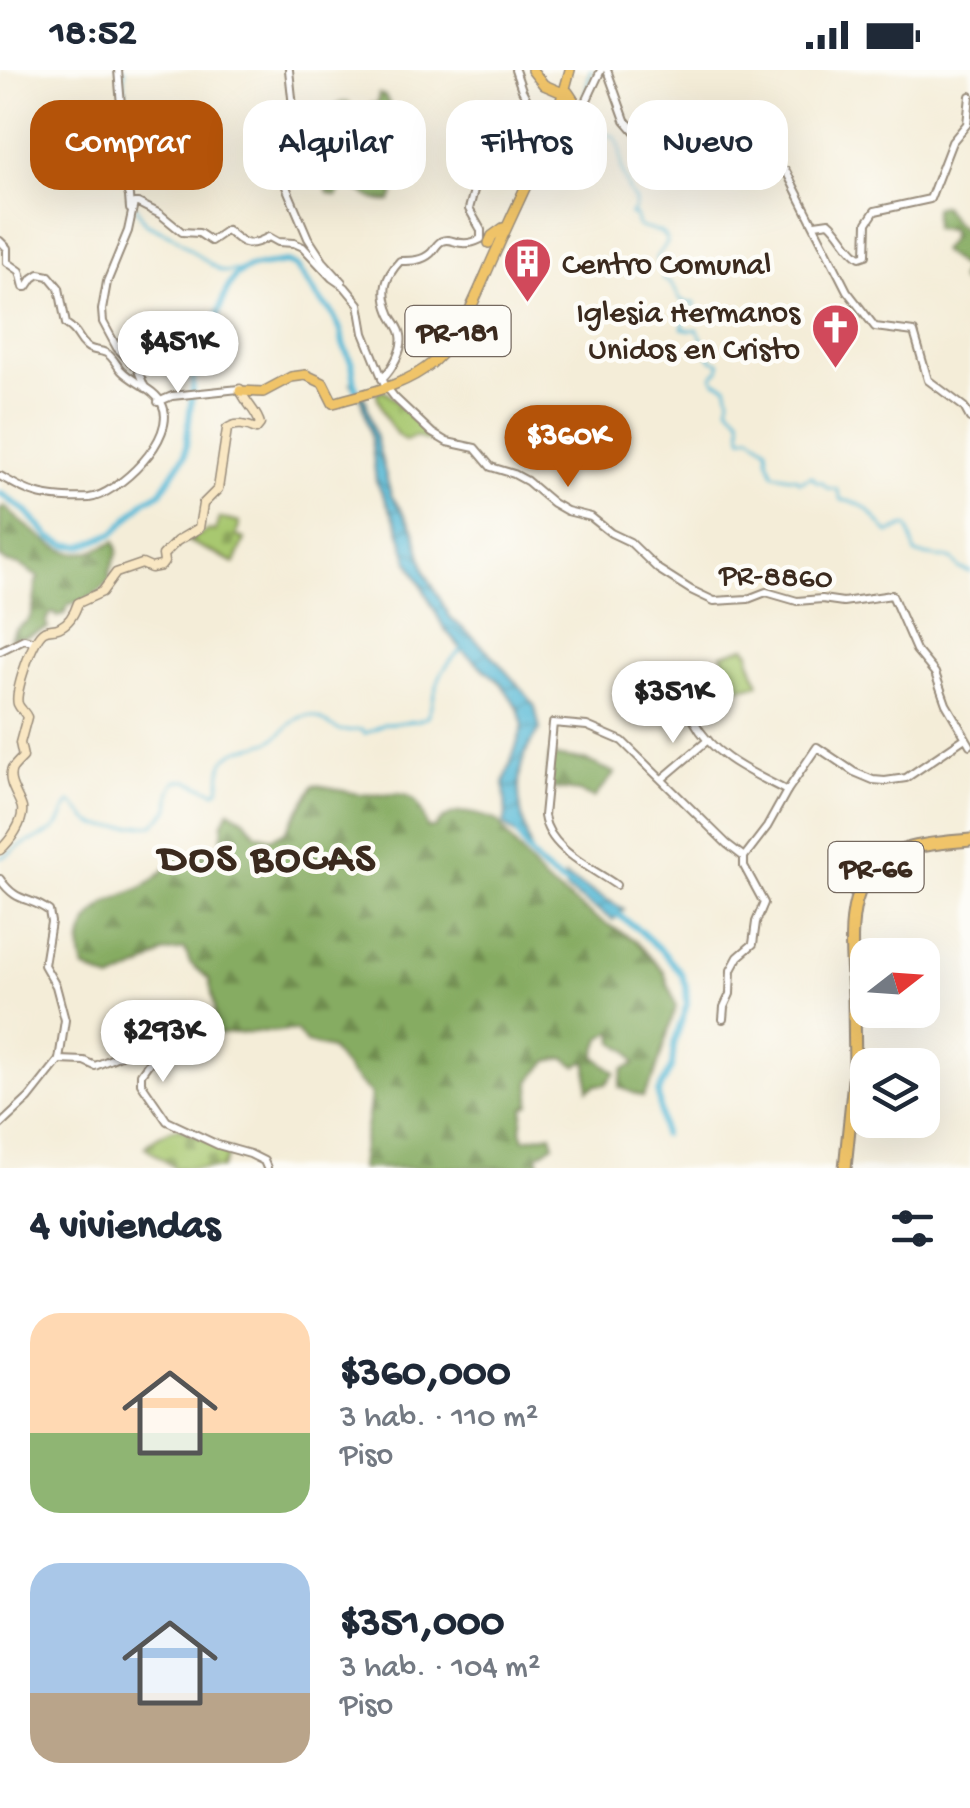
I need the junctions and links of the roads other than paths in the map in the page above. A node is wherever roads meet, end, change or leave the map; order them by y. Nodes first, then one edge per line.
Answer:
1 (118, 70) edge
2 (289, 70) edge
3 (515, 70) edge
4 (532, 70) edge
5 (568, 70) edge
6 (604, 70) edge
7 (970, 96) edge
8 (569, 98) junction
9 (529, 100) edge
10 (474, 190) edge
11 (521, 190) edge
12 (523, 190) edge
13 (130, 221) junction
14 (814, 224) junction
15 (503, 228) junction
16 (0, 241) edge
17 (489, 243) dead end
18 (504, 250) dead end
19 (488, 268) junction
20 (345, 287) junction
21 (138, 382) junction
22 (385, 383) junction
23 (326, 385) junction
24 (241, 393) junction
25 (175, 396) junction
26 (159, 401) junction
27 (166, 418) junction
28 (970, 418) edge
29 (0, 476) edge
30 (35, 642) junction
31 (0, 651) edge
32 (675, 669) dead end
33 (708, 740) junction
34 (966, 740) edge
35 (662, 779) junction
36 (787, 791) junction
37 (970, 842) edge
38 (0, 850) edge
39 (744, 857) junction
40 (0, 879) edge
41 (616, 885) dead end
42 (723, 1019) dead end
43 (59, 1060) junction
44 (0, 1125) edge
45 (267, 1168) edge
46 (848, 1168) edge

1 - 13 street
2 - 20 street
3 - 9 street
4 - 8 main road
5 - 8 main road, PR-181
6 - 8 street
6 - 14 street
7 - 14 street
10 - 22 street
11 - 15 main road, PR-181
12 - 19 main road, PR-181
13 - 20 street
13 - 21 street
14 - 28 street
15 - 17 main road
15 - 22 main road, PR-181
16 - 21 street
18 - 19 main road
19 - 22 main road, PR-181
20 - 22 street
21 - 26 street
22 - 23 main road, PR-181
22 - 34 street, PR-8860 / PR-8860
23 - 24 main road
23 - 24 main road
24 - 25 street
24 - 30 main road
25 - 26 street
25 - 27 street
26 - 27 street
27 - 29 street
30 - 31 street
30 - 38 main road
32 - 33 street
33 - 35 street
33 - 36 street
34 - 36 street
35 - 39 street
35 - 41 street
36 - 39 street
37 - 46 highway, PR-66
39 - 42 street
40 - 43 street
43 - 44 street
43 - 45 street

